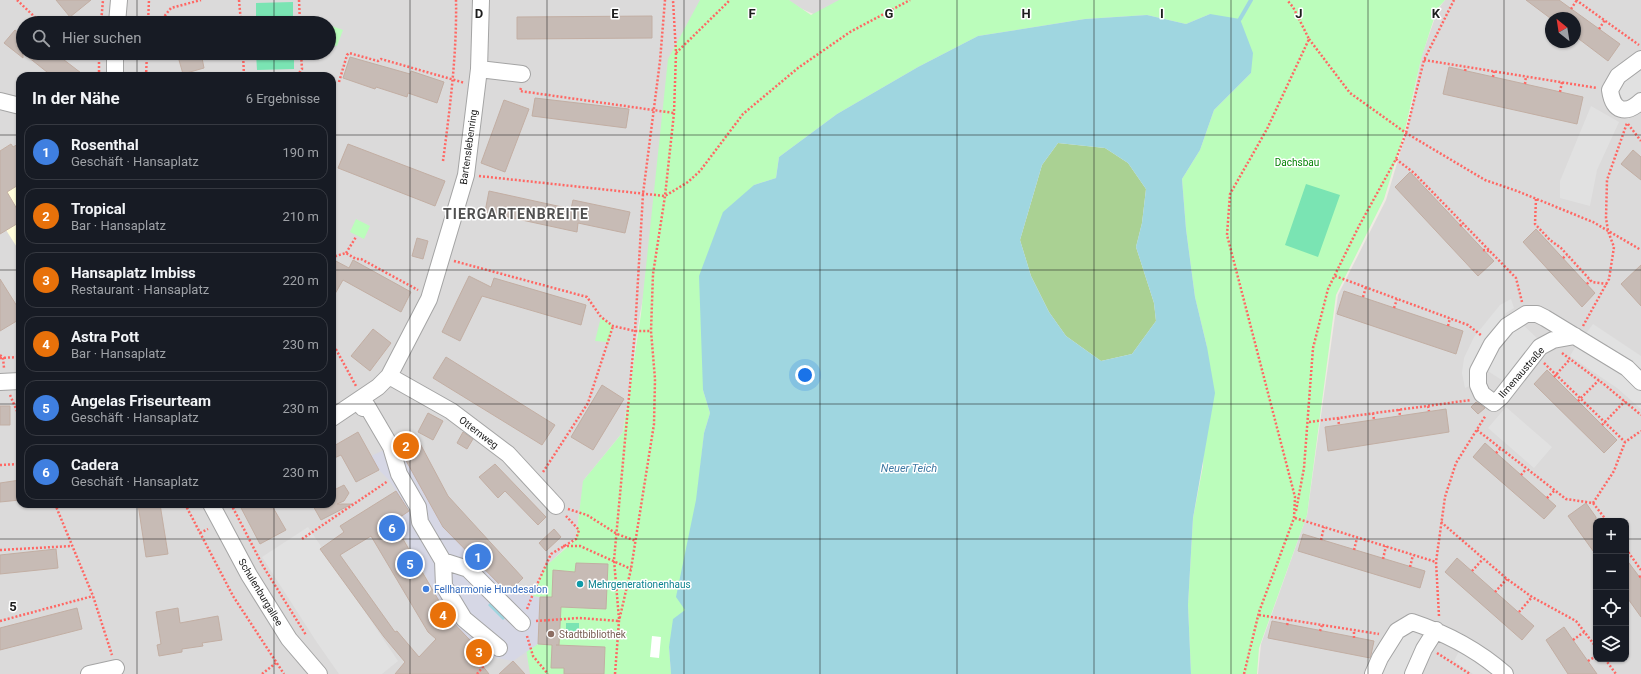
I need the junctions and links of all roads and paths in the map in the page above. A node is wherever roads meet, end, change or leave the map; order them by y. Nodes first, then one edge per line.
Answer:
1 (18, 0) edge
2 (103, 0) edge
3 (119, 0) edge
4 (149, 0) edge
5 (201, 0) edge
6 (239, 0) edge
7 (299, 0) edge
8 (456, 0) edge
9 (481, 0) edge
10 (665, 0) edge
11 (673, 0) edge
12 (730, 0) edge
13 (910, 0) edge
14 (1287, 0) edge
15 (1454, 0) edge
16 (1577, 0) edge
17 (1572, 9) dead end
18 (34, 16) edge
19 (102, 16) edge
20 (118, 16) edge
21 (148, 16) edge
22 (165, 16) edge
23 (240, 16) edge
24 (300, 16) edge
25 (1605, 20) junction
26 (1598, 29) dead end
27 (1308, 39) junction
28 (1641, 46) edge
29 (676, 52) junction
30 (1641, 59) edge
31 (99, 60) edge
32 (115, 60) edge
33 (147, 60) edge
34 (243, 60) edge
35 (301, 60) edge
36 (1424, 60) junction
37 (1466, 67) junction
38 (479, 69) junction
39 (1465, 71) dead end
40 (1494, 71) junction
41 (99, 72) edge
42 (115, 72) edge
43 (146, 72) edge
44 (244, 72) edge
45 (300, 72) edge
46 (522, 74) joint
47 (1526, 76) junction
48 (1493, 77) dead end
49 (452, 80) junction
50 (339, 82) dead end
51 (1562, 82) junction
52 (1525, 84) dead end
53 (477, 87) junction
54 (1604, 89) dead end
55 (1560, 92) dead end
56 (0, 101) edge
57 (1641, 101) edge
58 (16, 105) edge
59 (654, 110) junction
60 (674, 113) junction
61 (1626, 117) junction
62 (1406, 133) junction
63 (1641, 141) edge
64 (1396, 159) junction
65 (443, 161) dead end
66 (466, 175) junction
67 (1416, 178) dead end
68 (1421, 180) junction
69 (643, 194) junction
70 (665, 196) junction
71 (1536, 198) junction
72 (1464, 223) junction
73 (1460, 226) dead end
74 (1608, 231) junction
75 (356, 237) dead end
76 (1483, 250) dead end
77 (1641, 250) edge
78 (1490, 251) junction
79 (346, 253) junction
80 (1567, 255) junction
81 (336, 256) edge
82 (442, 257) junction
83 (1563, 258) dead end
84 (1335, 276) junction
85 (1590, 280) junction
86 (1587, 284) dead end
87 (1607, 284) junction
88 (1366, 287) junction
89 (420, 291) dead end
90 (1363, 297) dead end
91 (1397, 299) junction
92 (1394, 308) dead end
93 (1526, 314) junction
94 (1450, 318) junction
95 (613, 326) junction
96 (1448, 326) dead end
97 (635, 331) junction
98 (651, 331) junction
99 (1575, 336) junction
100 (1492, 344) junction
101 (336, 349) edge
102 (1560, 352) dead end
103 (1535, 354) junction
104 (16, 357) edge
105 (0, 358) edge
106 (1570, 359) junction
107 (389, 376) junction
108 (1555, 376) junction
109 (1599, 380) junction
110 (8, 381) edge
111 (1641, 382) edge
112 (1488, 398) junction
113 (1579, 400) junction
114 (358, 401) junction
115 (1625, 401) junction
116 (16, 406) edge
117 (1428, 406) junction
118 (1399, 409) junction
119 (1429, 411) dead end
120 (1373, 413) junction
121 (336, 415) edge
122 (1641, 415) edge
123 (1400, 416) dead end
124 (1338, 418) junction
125 (1374, 420) dead end
126 (1309, 422) junction
127 (1604, 424) junction
128 (1339, 425) dead end
129 (1477, 430) junction
130 (1641, 431) edge
131 (1625, 442) junction
132 (1500, 448) junction
133 (1496, 453) dead end
134 (16, 464) edge
135 (0, 465) edge
136 (1526, 469) junction
137 (399, 474) junction
138 (1521, 475) dead end
139 (536, 484) junction
140 (1554, 490) junction
141 (1547, 498) dead end
142 (1593, 503) junction
143 (556, 506) junction
144 (57, 508) edge
145 (187, 508) edge
146 (213, 508) edge
147 (233, 508) edge
148 (1294, 518) junction
149 (1605, 518) edge
150 (1441, 522) junction
151 (1324, 528) junction
152 (617, 534) junction
153 (1357, 538) junction
154 (302, 539) dead end
155 (1321, 540) dead end
156 (636, 541) junction
157 (72, 546) junction
158 (563, 546) junction
159 (1386, 546) junction
160 (0, 550) edge
161 (1354, 550) dead end
162 (1629, 552) edge
163 (1413, 555) junction
164 (1384, 559) dead end
165 (1483, 559) junction
166 (614, 560) junction
167 (443, 561) junction
168 (1436, 562) junction
169 (1410, 567) dead end
170 (631, 569) junction
171 (1641, 570) edge
172 (1472, 571) dead end
173 (1507, 579) junction
174 (1495, 592) dead end
175 (93, 596) junction
176 (1532, 597) junction
177 (1519, 612) dead end
178 (1259, 615) junction
179 (1289, 619) junction
180 (0, 621) edge
181 (619, 621) junction
182 (522, 623) junction
183 (1287, 624) dead end
184 (1322, 625) junction
185 (1354, 630) junction
186 (1436, 630) junction
187 (1320, 631) dead end
188 (1584, 632) junction
189 (307, 636) dead end
190 (1394, 636) junction
191 (1354, 638) dead end
192 (1573, 640) dead end
193 (1593, 643) edge
194 (529, 644) dead end
195 (499, 648) joint
196 (1438, 652) junction
197 (1433, 657) dead end
198 (1593, 658) edge
199 (1588, 661) dead end
200 (1607, 662) edge
201 (276, 663) junction
202 (116, 668) joint
203 (89, 674) edge
204 (262, 674) edge
205 (284, 674) edge
206 (319, 674) edge
207 (477, 674) edge
208 (548, 674) edge
209 (615, 674) edge
210 (1244, 674) edge
211 (1373, 674) edge
212 (1413, 674) edge
213 (1470, 674) edge
214 (1505, 674) edge
215 (1616, 674) edge

1 - 18 path
2 - 19 path
3 - 20 street
4 - 21 path
5 - 22 path
6 - 23 path
7 - 24 path
8 - 49 path
9 - 38 street, Bartenslebenring
10 - 59 path
11 - 29 path
12 - 29 path
13 - 70 path
14 - 27 path
15 - 36 path
16 - 17 path
16 - 25 path
25 - 26 path
25 - 28 path
27 - 62 path
27 - 148 path
29 - 60 path
30 - 61 street
31 - 41 path
32 - 42 street
33 - 43 path
34 - 44 path
35 - 45 path
36 - 37 path
36 - 62 path
37 - 39 path
37 - 40 path
38 - 46 street
38 - 53 street, Bartenslebenring
40 - 47 path
40 - 48 path
46 - 59 path
47 - 51 path
47 - 52 path
49 - 50 path
49 - 53 path
49 - 65 path
51 - 54 path
51 - 55 path
53 - 66 street, Bartenslebenring
56 - 58 street
57 - 61 street
59 - 60 path
59 - 69 path
60 - 70 path
61 - 63 path
61 - 74 path
62 - 64 path
62 - 71 path
64 - 68 path
64 - 84 path
66 - 69 path
66 - 82 street, Bartenslebenring
67 - 68 path
68 - 72 path
69 - 70 path
69 - 97 path
70 - 98 path
71 - 74 path
71 - 80 path
72 - 73 path
72 - 78 path
74 - 77 path
74 - 87 path
75 - 79 path
76 - 78 path
78 - 93 path
79 - 81 path
79 - 89 path
80 - 83 path
80 - 85 path
82 - 95 path
82 - 107 street, Bartenslebenring
84 - 88 path
84 - 126 path
85 - 86 path
85 - 87 path
87 - 99 path
88 - 90 path
88 - 91 path
91 - 92 path
91 - 94 path
93 - 99 street
93 - 100 street, Ilmenaustraße
94 - 96 path
94 - 100 path
95 - 97 path
95 - 139 path
97 - 98 path
97 - 152 path
98 - 156 path
99 - 103 street, Ilmenaustraße
99 - 111 street
100 - 112 street, Ilmenaustraße
101 - 114 path
102 - 106 path
103 - 108 path
103 - 112 street, Ilmenaustraße
104 - 105 path
106 - 108 path
106 - 109 path
107 - 114 street, Bartenslebenring
107 - 139 street, Otternweg
108 - 113 path
109 - 113 path
109 - 115 path
110 - 116 path
112 - 117 path
112 - 129 path
113 - 127 path
114 - 121 street, Bartenslebenring
114 - 137 street
115 - 122 path
115 - 127 path
117 - 118 path
117 - 119 path
118 - 120 path
118 - 123 path
120 - 124 path
120 - 125 path
124 - 126 path
124 - 128 path
126 - 148 path
127 - 131 path
129 - 132 path
129 - 150 path
130 - 131 path
131 - 142 path
132 - 133 path
132 - 136 path
134 - 135 path
136 - 138 path
136 - 140 path
137 - 154 path
137 - 167 street
139 - 143 street, Otternweg
140 - 141 path
140 - 142 path
142 - 149 path
143 - 152 path
143 - 158 path
144 - 157 path
145 - 201 path
146 - 206 street, Schulenburgallee
147 - 189 path
148 - 151 path
148 - 178 path
150 - 165 path
150 - 168 path
151 - 153 path
151 - 155 path
152 - 156 path
152 - 166 path
153 - 159 path
153 - 161 path
156 - 170 path
157 - 160 path
157 - 175 path
158 - 166 path
158 - 182 path
159 - 163 path
159 - 164 path
162 - 171 path
163 - 168 path
163 - 169 path
165 - 172 path
165 - 173 path
166 - 170 path
166 - 181 path
167 - 182 street
167 - 195 street
168 - 186 path
170 - 181 path
173 - 174 path
173 - 176 path
175 - 180 path
175 - 202 path
176 - 177 path
176 - 188 path
178 - 179 path
178 - 210 path
179 - 183 path
179 - 184 path
181 - 182 path
181 - 209 path
184 - 185 path
184 - 187 path
185 - 190 path
185 - 191 path
186 - 190 street
186 - 196 path
186 - 212 street
186 - 214 street
188 - 192 path
188 - 193 path
190 - 211 street
194 - 208 path
195 - 207 path
196 - 197 path
196 - 213 path
198 - 199 path
200 - 215 path
201 - 204 path
201 - 205 path
202 - 203 street

